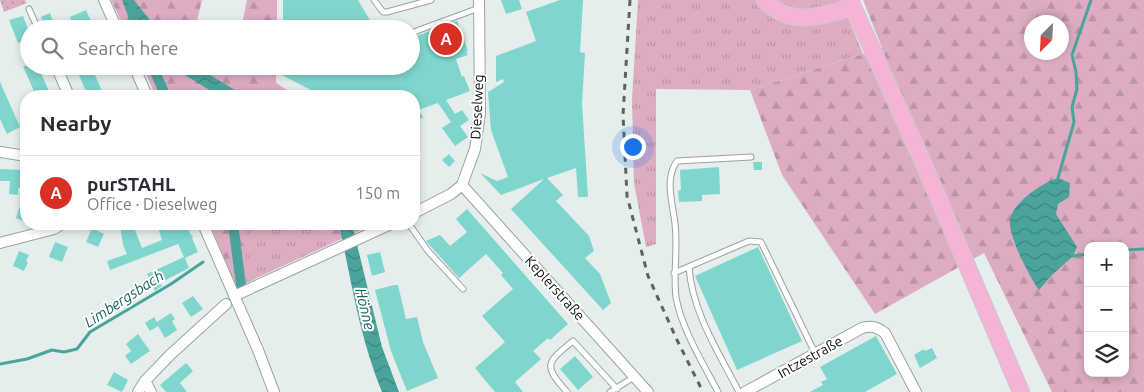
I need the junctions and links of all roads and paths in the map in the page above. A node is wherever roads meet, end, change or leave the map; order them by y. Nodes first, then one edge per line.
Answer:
1 (104, 0) edge
2 (374, 0) edge
3 (430, 0) edge
4 (764, 0) edge
5 (830, 0) edge
6 (852, 3) edge
7 (479, 4) edge
8 (29, 9) dead end
9 (819, 17) junction
10 (34, 20) edge
11 (113, 20) edge
12 (420, 29) edge
13 (60, 75) edge
14 (138, 75) edge
15 (66, 90) edge
16 (144, 90) edge
17 (0, 152) edge
18 (20, 155) edge
19 (751, 158) dead end
20 (462, 185) junction
21 (420, 210) edge
22 (50, 230) edge
23 (206, 230) edge
24 (378, 230) edge
25 (413, 230) edge
26 (0, 243) edge
27 (689, 267) junction
28 (674, 273) junction
29 (463, 289) dead end
30 (234, 296) junction
31 (226, 304) dead end
32 (816, 354) junction
33 (634, 377) junction
34 (145, 381) junction
35 (617, 389) junction
36 (138, 392) edge
37 (150, 392) edge
38 (274, 392) edge
39 (567, 392) edge
40 (610, 392) edge
41 (648, 392) edge
42 (718, 392) edge
43 (739, 392) edge
44 (745, 392) edge
45 (916, 392) edge
46 (1021, 392) edge

1 - 11 street
2 - 3 lane
4 - 9 main road
5 - 9 main road
6 - 9 main road
6 - 46 main road
7 - 12 lane
7 - 20 street, Dieselweg
8 - 10 lane
13 - 15 street
14 - 16 street
17 - 18 street
19 - 28 lane
20 - 21 street
20 - 33 street, Keplerstraße
22 - 26 street
23 - 30 street
24 - 30 street
25 - 29 lane
27 - 28 lane
27 - 32 lane
27 - 43 lane
28 - 42 lane
30 - 38 street
31 - 34 street
32 - 44 street, Intzestraße
32 - 45 street, Intzestraße
33 - 35 lane
33 - 41 street, Keplerstraße
34 - 36 street
34 - 37 street
35 - 39 lane
35 - 40 lane

